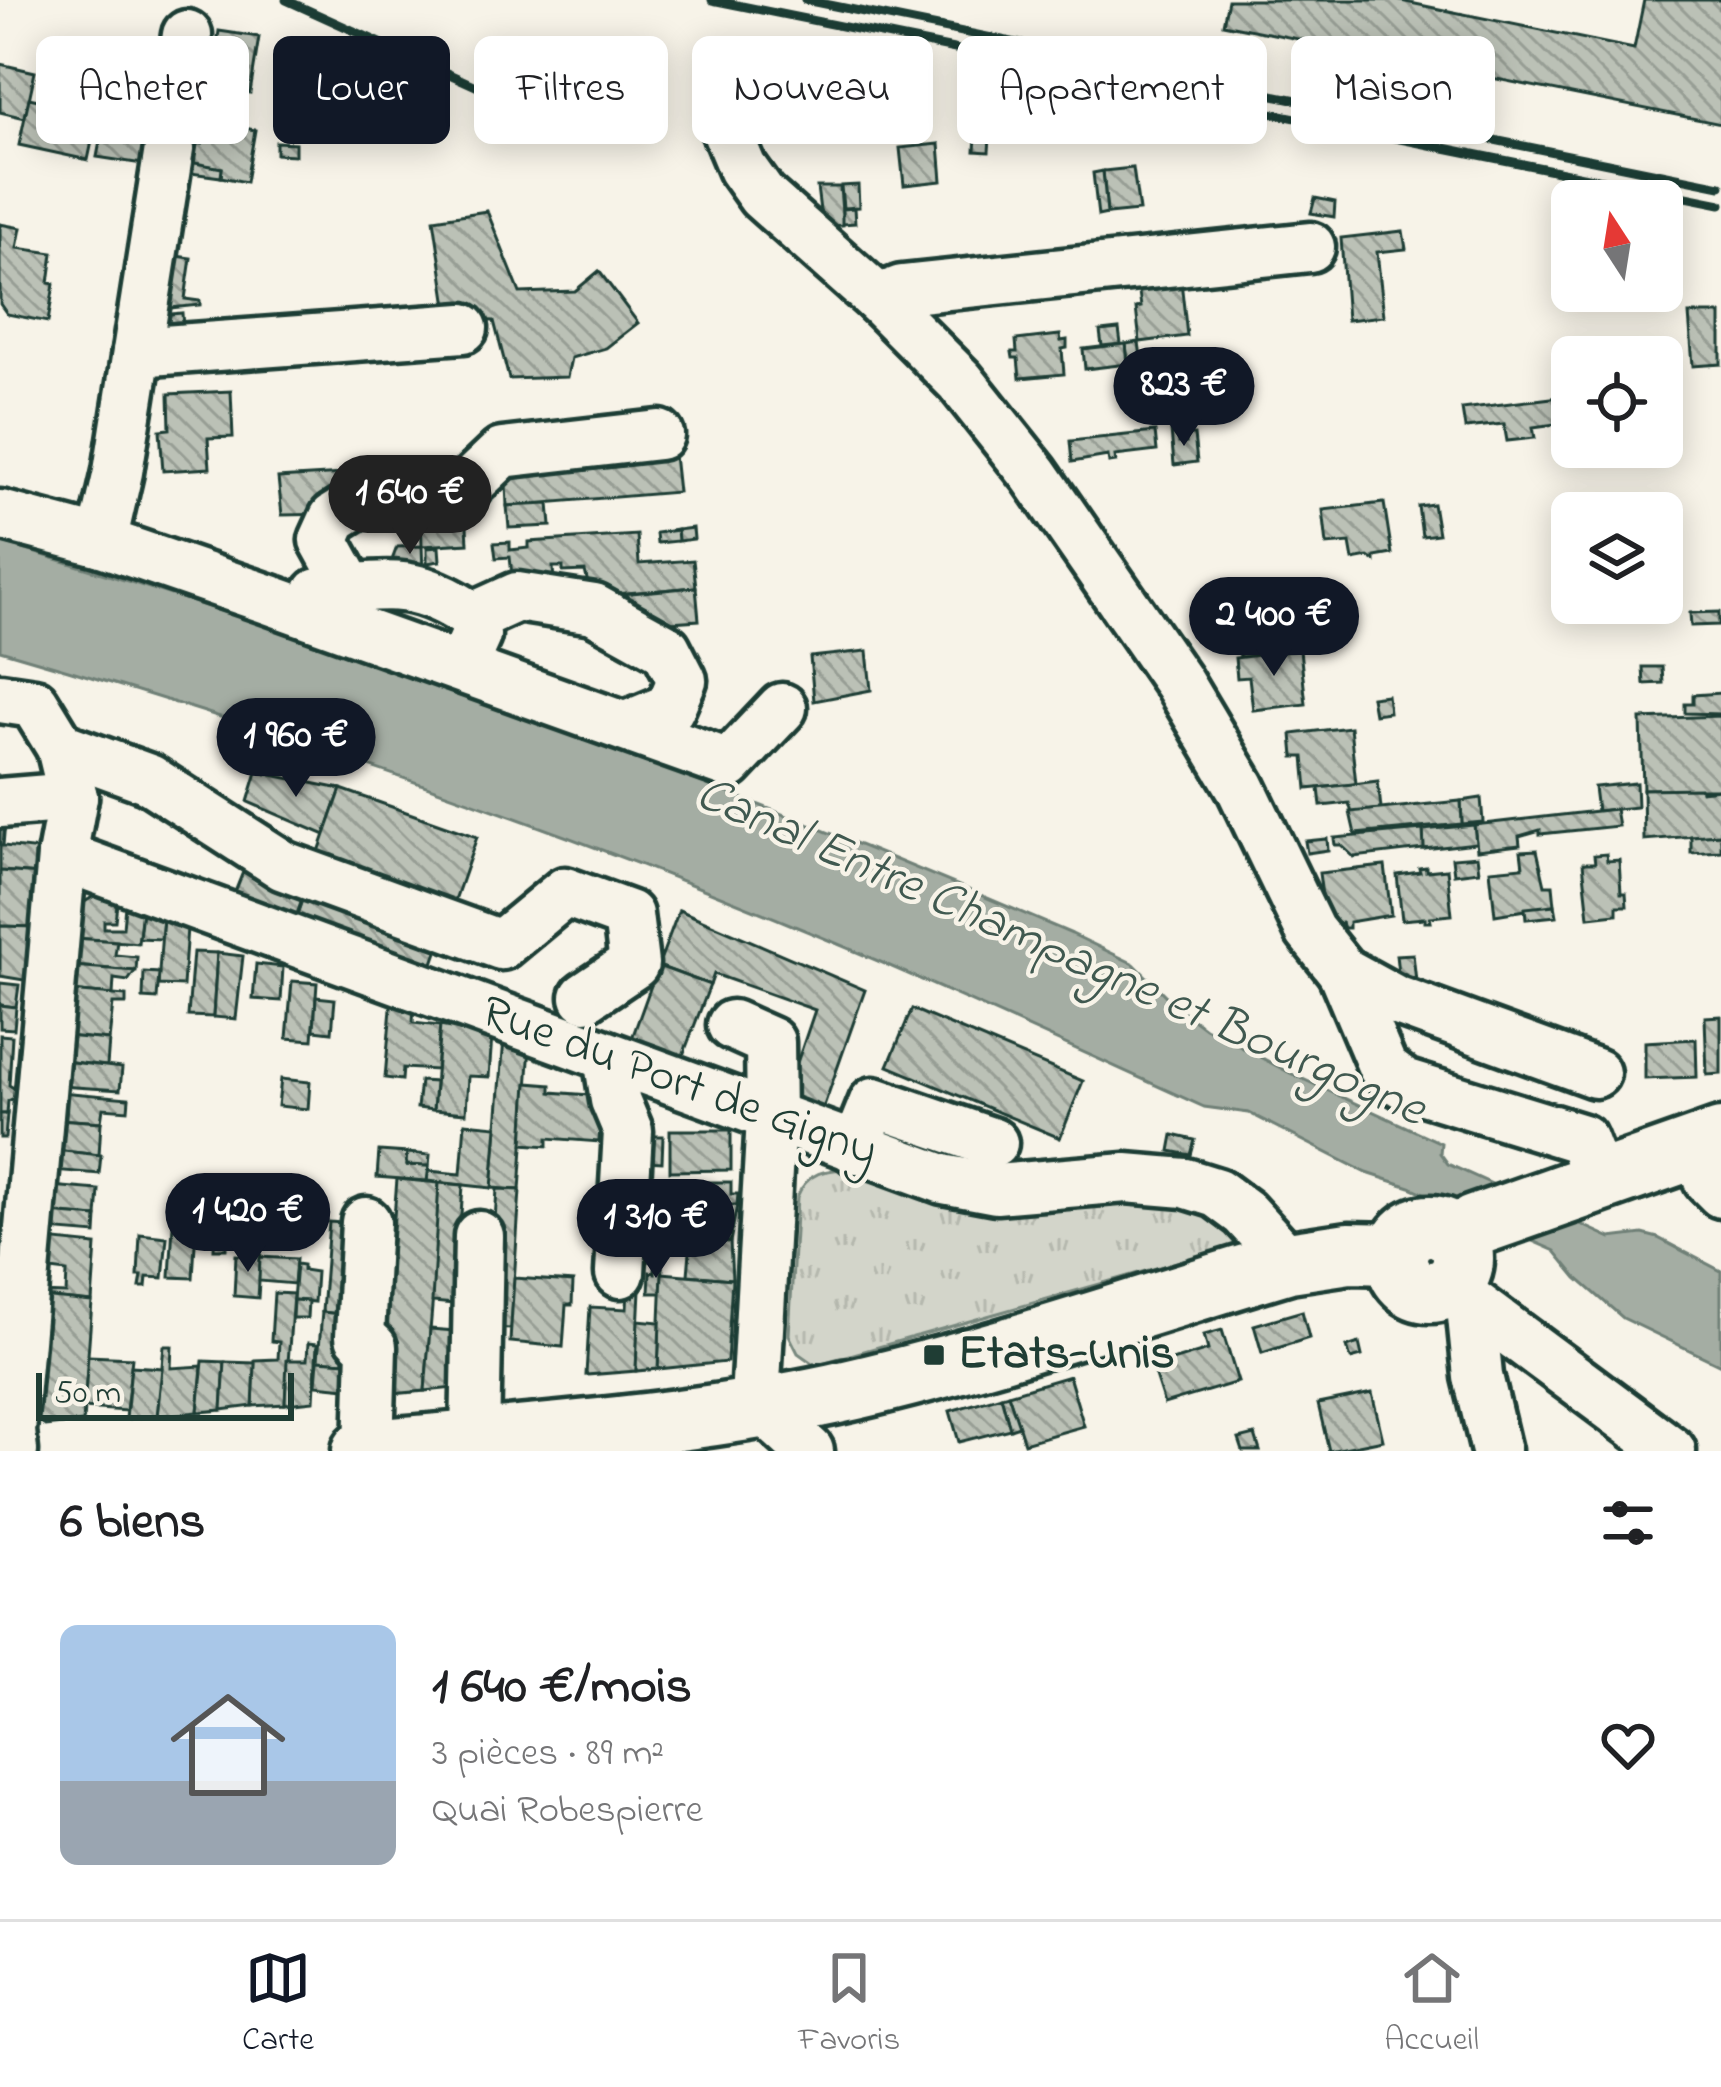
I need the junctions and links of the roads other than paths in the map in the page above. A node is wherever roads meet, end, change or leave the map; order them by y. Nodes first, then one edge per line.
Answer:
1 (187, 35) dead end
2 (731, 144) edge
3 (1310, 247) dead end
4 (878, 299) junction
5 (463, 328) dead end
6 (137, 352) junction
7 (659, 435) dead end
8 (0, 515) edge
9 (102, 542) junction
10 (351, 590) junction
11 (268, 599) junction
12 (473, 616) junction
13 (457, 663) junction
14 (0, 698) edge
15 (782, 708) dead end
16 (629, 725) junction
17 (61, 747) junction
18 (74, 796) junction
19 (0, 803) edge
20 (62, 856) junction
21 (1342, 971) junction
22 (585, 997) dead end
23 (731, 1025) dead end
24 (608, 1057) junction
25 (1595, 1073) dead end
26 (771, 1118) junction
27 (993, 1143) dead end
28 (18, 1147) edge
29 (855, 1149) junction
30 (1713, 1160) edge
31 (1599, 1183) junction
32 (366, 1222) dead end
33 (478, 1236) dead end
34 (1288, 1262) junction
35 (1462, 1264) junction
36 (620, 1274) dead end
37 (760, 1406) junction
38 (448, 1445) edge
39 (13, 1451) edge
40 (366, 1451) edge
41 (809, 1451) edge
42 (1496, 1451) edge
43 (1671, 1451) edge

1 - 6 street
2 - 4 street
3 - 4 street
4 - 21 street
5 - 6 street
6 - 9 street
7 - 10 street
8 - 9 street
9 - 11 street
10 - 11 street
10 - 12 street
11 - 13 street
12 - 13 street
12 - 16 street
13 - 16 street
14 - 17 street
15 - 16 street
17 - 18 street
17 - 22 street
18 - 19 street
18 - 20 street
20 - 24 street, Rue du Port de Gigny
20 - 28 street
21 - 25 street
21 - 31 street
23 - 26 street
24 - 26 street, Rue du Port de Gigny
24 - 36 street
26 - 29 street, Rue du Port de Gigny
26 - 37 street
27 - 29 street
28 - 39 street
29 - 34 street, Rue du Port de Gigny
30 - 31 main road
31 - 35 main road
32 - 40 street
33 - 38 street
34 - 35 main road
34 - 37 main road
35 - 42 street
35 - 43 street
37 - 38 main road
37 - 41 street
38 - 40 main road

